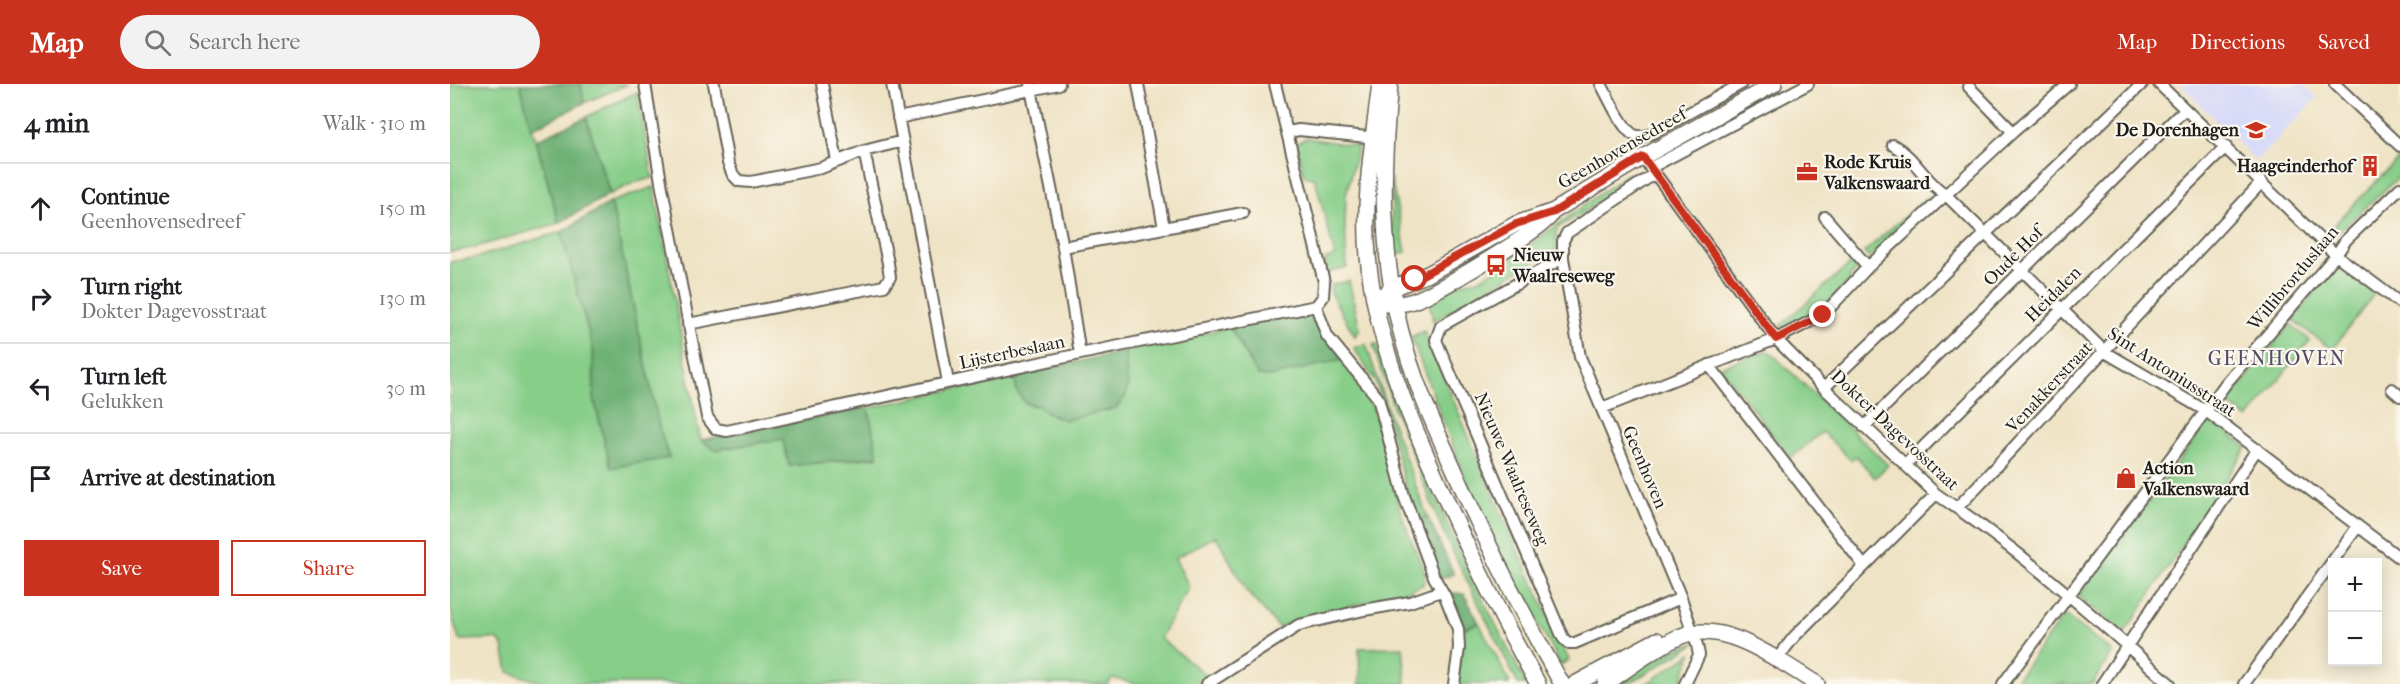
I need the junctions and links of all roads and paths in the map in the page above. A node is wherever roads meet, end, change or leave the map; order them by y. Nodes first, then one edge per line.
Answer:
1 (645, 84) edge
2 (714, 84) edge
3 (822, 84) edge
4 (892, 84) edge
5 (1059, 84) edge
6 (1138, 84) edge
7 (1275, 84) edge
8 (1380, 84) edge
9 (1390, 84) edge
10 (1741, 84) edge
11 (1774, 84) edge
12 (1808, 84) edge
13 (2069, 84) edge
14 (2142, 84) edge
15 (2159, 84) edge
16 (2334, 84) edge
17 (1602, 86) edge
18 (1030, 87) edge
19 (1969, 87) dead end
20 (2185, 109) junction
21 (898, 118) junction
22 (1288, 132) junction
23 (2013, 132) junction
24 (1378, 138) junction
25 (903, 141) junction
26 (2399, 144) edge
27 (1893, 145) dead end
28 (2226, 147) junction
29 (864, 151) junction
30 (837, 161) junction
31 (1649, 167) junction
32 (2262, 182) junction
33 (2400, 188) edge
34 (1946, 195) junction
35 (1554, 212) junction
36 (1243, 213) dead end
37 (1825, 217) dead end
38 (1164, 228) junction
39 (1986, 234) junction
40 (1063, 248) junction
41 (2336, 255) junction
42 (1563, 258) junction
43 (1869, 267) junction
44 (2022, 270) junction
45 (1392, 288) junction
46 (1374, 302) junction
47 (2400, 303) edge
48 (1395, 305) junction
49 (1316, 306) junction
50 (2062, 309) junction
51 (688, 324) junction
52 (1776, 339) junction
53 (2105, 352) junction
54 (1080, 354) junction
55 (1709, 365) junction
56 (948, 382) junction
57 (1824, 388) junction
58 (1602, 408) junction
59 (2206, 411) junction
60 (1864, 427) junction
61 (2257, 449) junction
62 (1905, 465) junction
63 (1936, 494) junction
64 (1957, 508) junction
65 (2358, 526) junction
66 (2400, 558) edge
67 (1864, 566) junction
68 (1441, 591) junction
69 (2068, 594) junction
70 (1681, 598) junction
71 (1685, 634) junction
72 (2128, 646) junction
73 (1776, 660) junction
74 (1208, 684) edge
75 (1454, 684) edge
76 (1538, 684) edge
77 (1562, 684) edge
78 (1575, 684) edge
79 (1605, 684) edge
80 (1685, 684) edge
81 (1817, 684) edge
82 (2003, 684) edge
83 (2102, 684) edge
84 (2170, 684) edge
85 (2244, 684) edge

1 - 51 street
2 - 30 street
3 - 30 street
4 - 21 street
5 - 18 street
6 - 38 street
7 - 22 street
8 - 24 street
9 - 24 street
10 - 17 street, Geenhovensedreef
11 - 31 street, Geenhovensedreef
12 - 31 street, Geenhovensedreef
13 - 23 street
14 - 39 street
15 - 20 street
16 - 26 street
18 - 21 street
18 - 40 street
19 - 23 street
20 - 28 street
20 - 44 street, Oude Hof
21 - 25 street
22 - 24 street
22 - 49 street
23 - 34 street
24 - 45 street
24 - 46 street
25 - 29 street
25 - 56 street
27 - 34 street, Sint Antoniusstraat
28 - 32 street
28 - 50 street, Heidalen
29 - 30 street
29 - 51 street
31 - 35 street, Geenhovensedreef
31 - 42 street, Geenhovensedreef
31 - 52 street, Dokter Dagevosstraat
32 - 41 street
32 - 53 street, Venakkerstraat
33 - 41 street, Willibrorduslaan
34 - 39 street, Sint Antoniusstraat
34 - 43 street
35 - 45 street, Geenhovensedreef
35 - 48 street, Geenhovensedreef
36 - 38 street
37 - 43 street
38 - 40 street
39 - 44 street, Sint Antoniusstraat
39 - 57 street
40 - 54 street
41 - 47 street
41 - 59 street, Willibrorduslaan
42 - 58 street, Geenhoven
42 - 70 street, Nieuwe Waalreseweg
43 - 52 street
44 - 50 street, Sint Antoniusstraat
44 - 60 street, Oude Hof
45 - 46 street, Geenhovensedreef
45 - 48 street
46 - 48 street, Geenhovensedreef
46 - 76 street
48 - 77 street
49 - 54 street, Lijsterbeslaan
49 - 68 street
50 - 53 street, Sint Antoniusstraat
50 - 62 street, Heidalen
51 - 56 street, Lijsterbeslaan
52 - 55 street
52 - 57 street, Dokter Dagevosstraat
53 - 59 street, Sint Antoniusstraat
53 - 64 street, Venakkerstraat
54 - 56 street, Lijsterbeslaan
55 - 58 street
55 - 67 street
57 - 60 street, Dokter Dagevosstraat
58 - 70 street, Geenhoven
59 - 61 street, Sint Antoniusstraat
59 - 69 street, Willibrorduslaan
60 - 62 street, Dokter Dagevosstraat
61 - 65 street, Sint Antoniusstraat
61 - 72 street
62 - 63 street, Dokter Dagevosstraat
63 - 64 street, Dokter Dagevosstraat
63 - 67 street
64 - 69 street, Dokter Dagevosstraat
65 - 66 street, Sint Antoniusstraat
65 - 85 street
67 - 73 street
68 - 74 street
68 - 75 street
69 - 72 street, Dokter Dagevosstraat
69 - 82 street, Willibrorduslaan
70 - 71 street, Geenhoven
71 - 73 street
71 - 78 street
71 - 79 street
71 - 80 street, Geenhoven
72 - 83 street
72 - 84 street, Dokter Dagevosstraat
73 - 81 street

